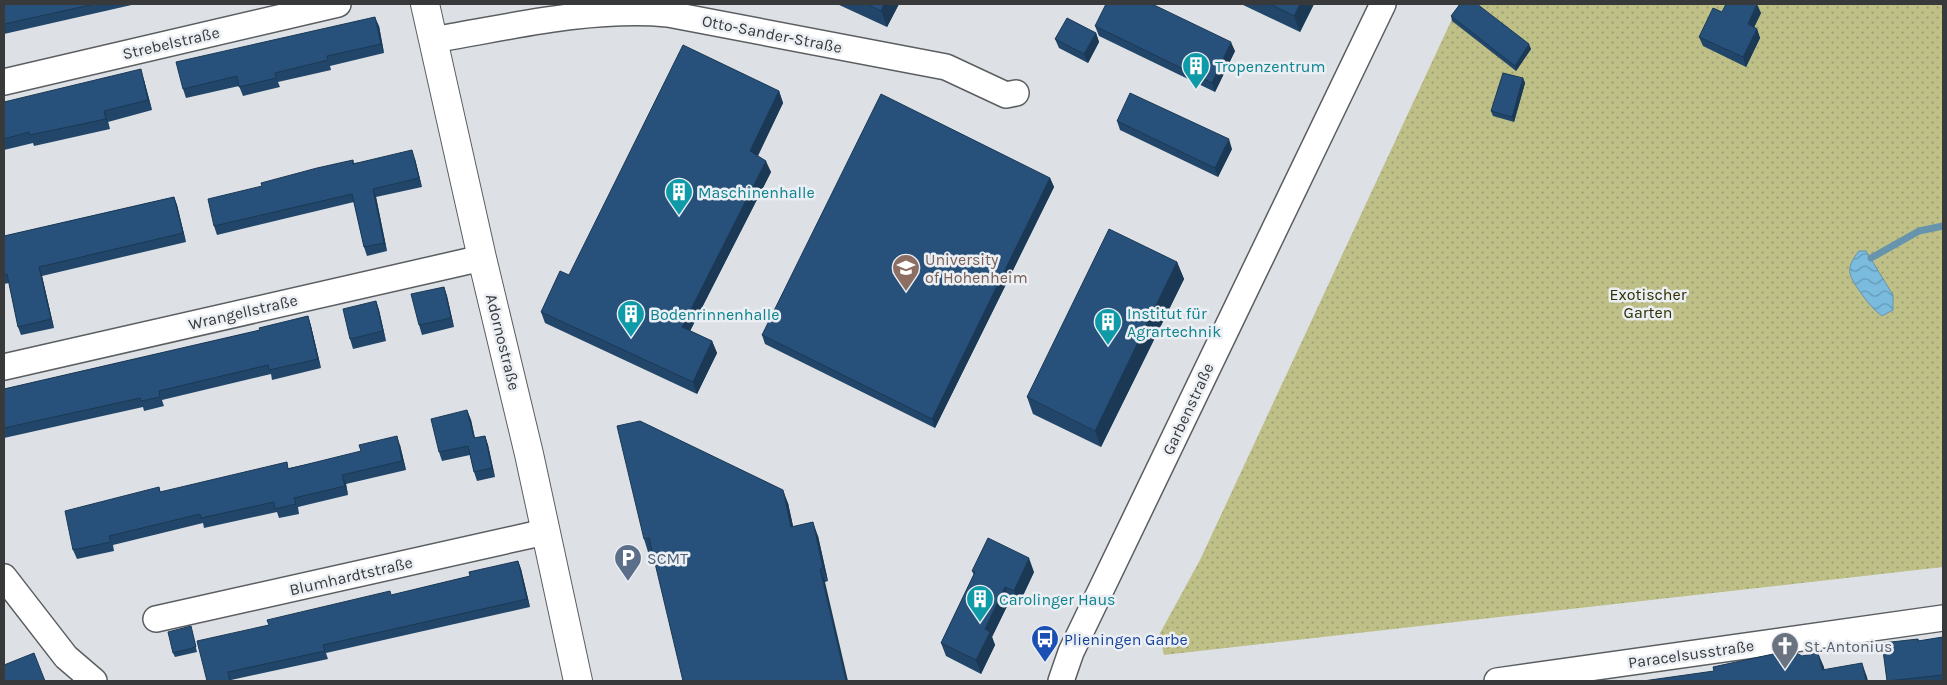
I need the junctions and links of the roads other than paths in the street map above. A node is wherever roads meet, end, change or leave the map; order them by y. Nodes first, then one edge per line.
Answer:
1 (338, 4) edge
2 (425, 4) edge
3 (1383, 4) edge
4 (433, 40) junction
5 (4, 82) edge
6 (1016, 93) dead end
7 (482, 258) junction
8 (4, 367) edge
9 (545, 532) junction
10 (4, 577) edge
11 (1943, 618) edge
12 (156, 619) dead end
13 (94, 681) edge
14 (578, 681) edge
15 (1061, 681) edge
16 (1497, 681) edge

1 - 5 street, Strebelstraße
2 - 4 street, Adornostraße
3 - 15 street, Garbenstraße
4 - 6 street, Otto-Sander-Straße
4 - 7 street, Adornostraße
7 - 8 street, Wrangellstraße
7 - 9 street, Adornostraße
9 - 12 street, Blumhardtstraße
9 - 14 street, Adornostraße
10 - 13 street
11 - 16 street, Paracelsusstraße

